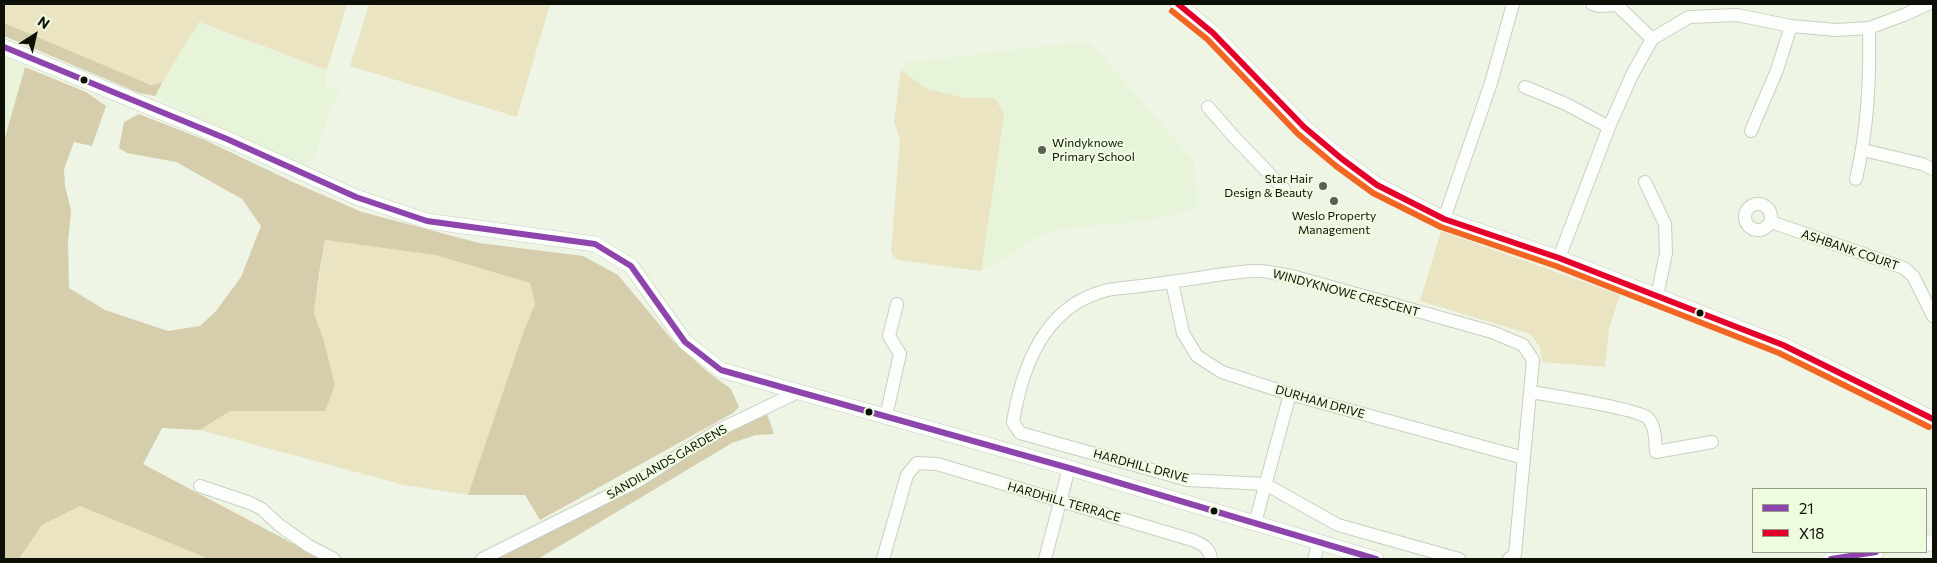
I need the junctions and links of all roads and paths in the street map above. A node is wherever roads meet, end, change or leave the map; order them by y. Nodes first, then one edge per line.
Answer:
1 (1178, 4) edge
2 (1513, 4) edge
3 (1592, 4) edge
4 (1928, 4) edge
5 (1790, 26) junction
6 (1869, 28) junction
7 (1652, 39) junction
8 (4, 47) edge
9 (1525, 87) dead end
10 (1208, 107) dead end
11 (1609, 127) junction
12 (1751, 131) dead end
13 (1863, 150) junction
14 (1933, 169) edge
15 (1856, 178) dead end
16 (1645, 182) dead end
17 (1284, 189) dead end
18 (1444, 219) junction
19 (1771, 222) dead end
20 (1559, 258) junction
21 (1172, 282) junction
22 (1657, 296) junction
23 (897, 304) dead end
24 (1933, 316) edge
25 (798, 392) junction
26 (1531, 392) junction
27 (1290, 394) junction
28 (886, 416) junction
29 (1933, 419) edge
30 (1020, 433) joint
31 (1712, 442) dead end
32 (1524, 458) junction
33 (1069, 468) junction
34 (1265, 484) junction
35 (200, 486) dead end
36 (1061, 501) junction
37 (1254, 523) junction
38 (1319, 542) junction
39 (1870, 553) edge
40 (1210, 555) edge
41 (1512, 557) edge
42 (334, 559) edge
43 (482, 559) edge
44 (883, 559) edge
45 (1045, 559) edge
46 (1314, 559) edge
47 (1376, 559) edge
48 (1459, 559) edge
49 (1831, 559) edge

1 - 18 main road
2 - 18 street
3 - 7 street
4 - 6 street
5 - 6 street
5 - 7 street
5 - 12 street
6 - 13 street
7 - 11 street
8 - 25 main road
9 - 11 street
10 - 17 street
11 - 20 street
13 - 14 street
13 - 15 street
16 - 22 street
18 - 20 main road
19 - 24 street, ASHBANK COURT
20 - 22 main road
21 - 26 street, WINDYKNOWE CRESCENT
21 - 27 street, DURHAM DRIVE
21 - 30 street, WINDYKNOWE CRESCENT
22 - 29 main road
23 - 28 street
25 - 28 main road
25 - 43 street, SANDILANDS GARDENS
26 - 31 street
26 - 32 street, WINDYKNOWE CRESCENT
27 - 32 street, DURHAM DRIVE
27 - 34 street
28 - 33 main road
30 - 34 street, HARDHILL DRIVE
32 - 41 street, WINDYKNOWE CRESCENT
33 - 36 street
33 - 37 main road
34 - 37 street
34 - 48 street, HARDHILL DRIVE
35 - 42 street
36 - 40 street, HARDHILL TERRACE
36 - 44 street, HARDHILL TERRACE
36 - 45 street
37 - 38 main road
38 - 46 street
38 - 47 main road
39 - 49 main road

